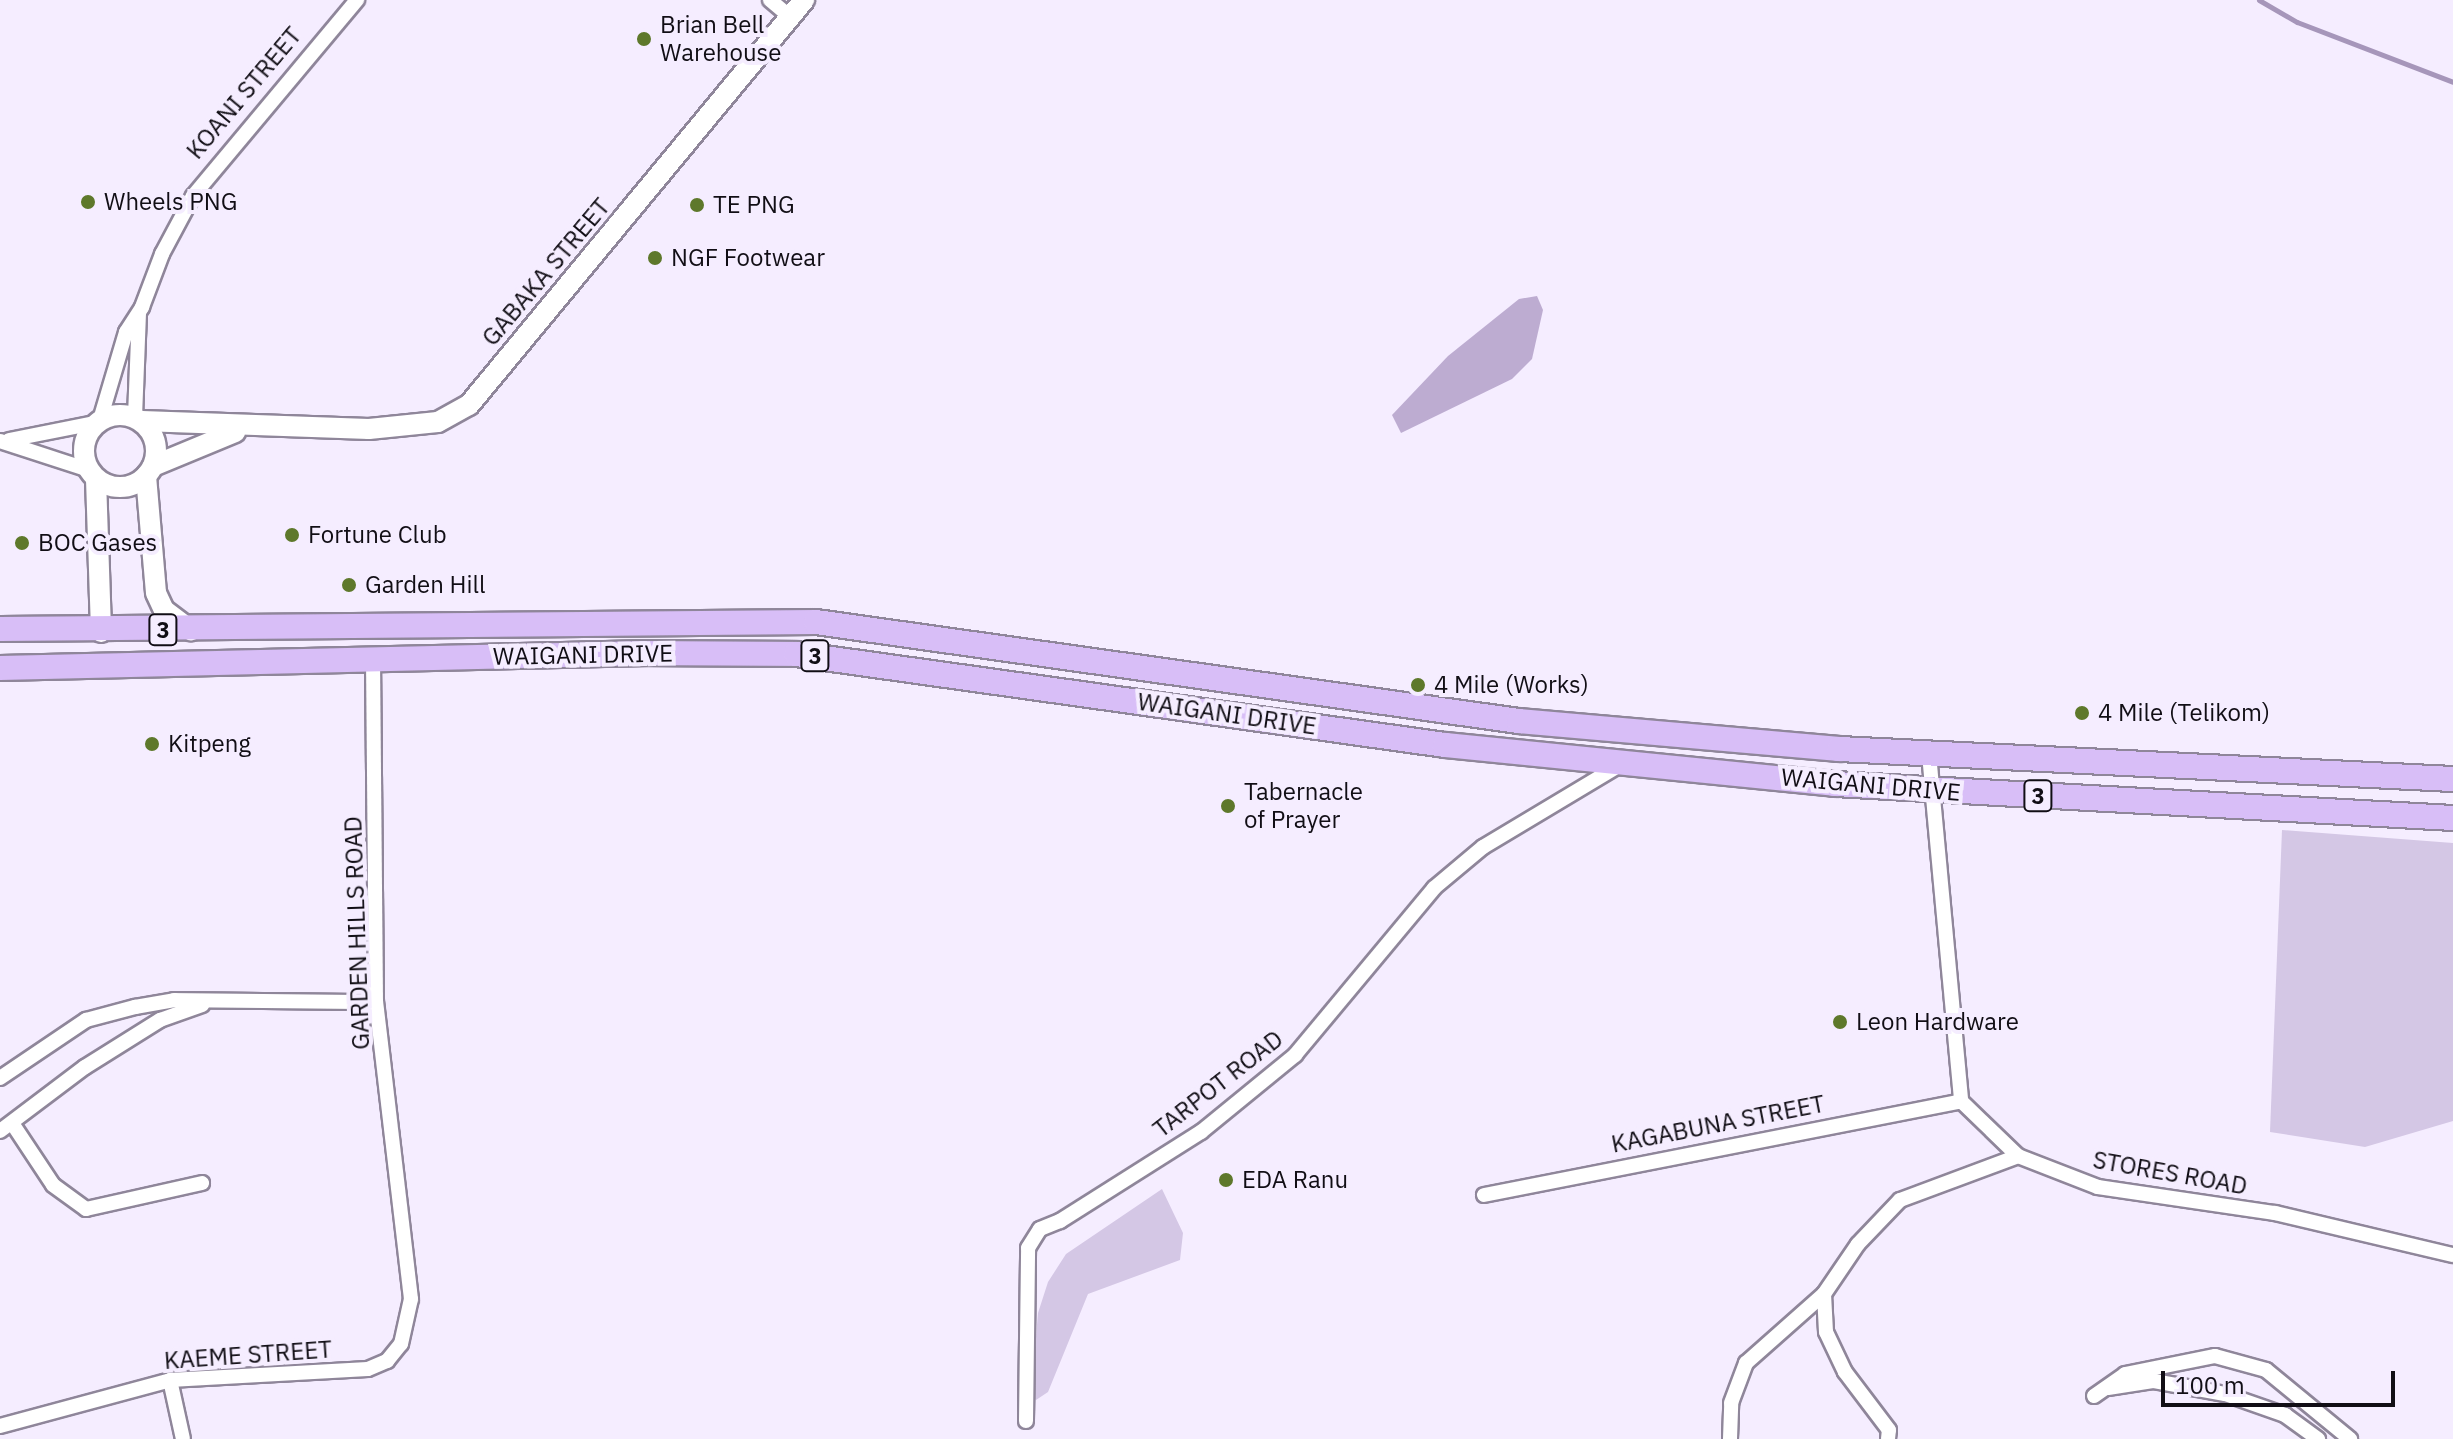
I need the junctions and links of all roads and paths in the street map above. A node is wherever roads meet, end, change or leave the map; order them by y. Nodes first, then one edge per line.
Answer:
1 (357, 0) edge
2 (770, 0) edge
3 (804, 0) edge
4 (790, 17) junction
5 (139, 313) junction
6 (138, 419) junction
7 (98, 422) junction
8 (251, 427) junction
9 (2, 441) edge
10 (149, 471) junction
11 (92, 475) junction
12 (482, 621) junction
13 (689, 622) junction
14 (0, 629) edge
15 (191, 630) junction
16 (101, 632) junction
17 (648, 653) junction
18 (847, 660) junction
19 (373, 661) junction
20 (258, 665) junction
21 (0, 668) edge
22 (1361, 697) junction
23 (1929, 754) junction
24 (1557, 756) junction
25 (1623, 762) junction
26 (2453, 779) edge
27 (1931, 792) junction
28 (2453, 818) edge
29 (376, 1002) junction
30 (208, 1003) junction
31 (0, 1078) edge
32 (1961, 1101) junction
33 (6, 1127) edge
34 (2018, 1156) junction
35 (202, 1183) dead end
36 (1484, 1195) dead end
37 (2453, 1255) edge
38 (1824, 1294) junction
39 (411, 1299) joint
40 (170, 1380) junction
41 (1026, 1421) dead end
42 (0, 1426) edge
43 (183, 1439) edge
44 (1730, 1439) edge
45 (1888, 1439) edge
46 (2318, 1439) edge
47 (2350, 1439) edge

1 - 5 street, KOANI STREET
2 - 4 street
3 - 4 street, GABAKA STREET
4 - 8 street, GABAKA STREET
5 - 6 street, KOANI STREET
5 - 7 street, KOANI STREET
6 - 7 street
6 - 8 street, GABAKA STREET
6 - 10 street
7 - 9 street
7 - 11 street
8 - 10 street, GABAKA STREET
9 - 11 street
10 - 11 street
10 - 15 street
11 - 16 street
12 - 13 highway, WAIGANI DRIVE / 3
12 - 15 highway, WAIGANI DRIVE / 3
12 - 17 highway
13 - 18 highway
13 - 22 highway, WAIGANI DRIVE / 3
14 - 16 highway, WAIGANI DRIVE / 3
15 - 16 highway, WAIGANI DRIVE / 3
16 - 20 highway
17 - 18 highway, WAIGANI DRIVE / 3
17 - 19 highway, WAIGANI DRIVE / 3
18 - 24 highway, WAIGANI DRIVE / 3
19 - 20 highway, WAIGANI DRIVE / 3
19 - 29 street, GARDEN HILLS ROAD
20 - 21 highway, WAIGANI DRIVE / 3
22 - 23 highway, WAIGANI DRIVE / 3
22 - 24 highway
23 - 26 highway, WAIGANI DRIVE / 3
23 - 27 street
24 - 25 highway, WAIGANI DRIVE / 3
25 - 27 highway, WAIGANI DRIVE / 3
25 - 41 street, TARPOT ROAD
27 - 28 highway, WAIGANI DRIVE / 3
27 - 32 street
29 - 30 street
29 - 39 street, GARDEN HILLS ROAD
30 - 31 street
30 - 33 street
32 - 34 street, STORES ROAD
32 - 36 street, KAGABUNA STREET
33 - 35 street
34 - 37 street, STORES ROAD
34 - 38 street
38 - 44 street
38 - 45 street
39 - 40 street, KAEME STREET
40 - 42 street, KAEME STREET
40 - 43 street
46 - 47 street

